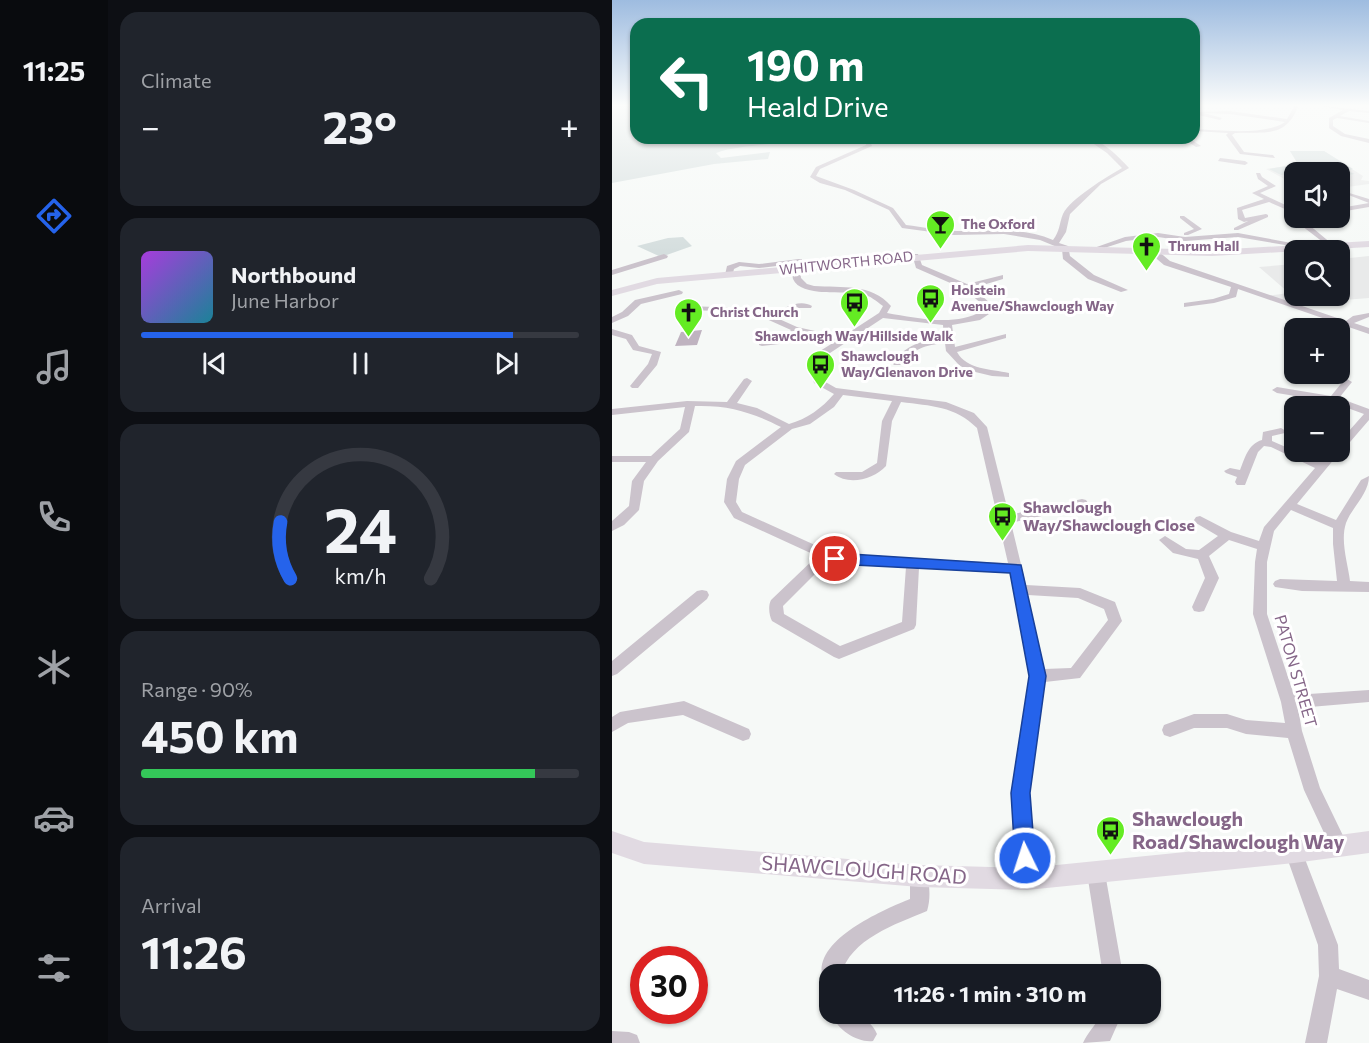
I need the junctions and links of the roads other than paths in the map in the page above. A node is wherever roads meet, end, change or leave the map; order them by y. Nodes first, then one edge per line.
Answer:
1 (851, 154) edge
2 (1112, 154) edge
3 (1244, 154) edge
4 (1250, 156) junction
5 (1273, 157) dead end
6 (1220, 160) dead end
7 (1250, 178) dead end
8 (1350, 194) edge
9 (1268, 200) junction
10 (1369, 201) edge
11 (1369, 205) edge
12 (1284, 207) edge
13 (1350, 208) edge
14 (1182, 217) dead end
15 (1308, 228) edge
16 (1236, 229) dead end
17 (1191, 238) junction
18 (1324, 240) edge
19 (1284, 242) edge
20 (1054, 244) junction
21 (1350, 244) edge
22 (1369, 244) edge
23 (1065, 248) junction
24 (1284, 248) edge
25 (1095, 249) junction
26 (1154, 252) junction
27 (664, 256) dead end
28 (915, 256) junction
29 (797, 265) junction
30 (612, 273) edge
31 (1000, 276) dead end
32 (967, 287) junction
33 (1235, 287) junction
34 (1124, 290) dead end
35 (679, 292) dead end
36 (612, 293) edge
37 (1187, 305) dead end
38 (808, 306) dead end
39 (686, 308) dead end
40 (882, 315) junction
41 (1369, 315) edge
42 (770, 318) junction
43 (1332, 318) edge
44 (947, 321) junction
45 (1350, 322) edge
46 (1350, 324) edge
47 (612, 325) edge
48 (797, 329) junction
49 (1369, 332) edge
50 (1003, 336) dead end
51 (843, 340) junction
52 (947, 340) junction
53 (762, 343) dead end
54 (950, 351) junction
55 (897, 363) dead end
56 (1006, 375) dead end
57 (747, 381) dead end
58 (1345, 384) edge
59 (635, 386) dead end
60 (1277, 390) dead end
61 (841, 392) junction
62 (1314, 396) edge
63 (1335, 396) edge
64 (898, 399) junction
65 (691, 404) junction
66 (730, 405) junction
67 (1350, 406) edge
68 (612, 412) edge
69 (1369, 413) edge
70 (788, 427) junction
71 (1281, 431) dead end
72 (1350, 435) edge
73 (1268, 444) junction
74 (615, 459) dead end
75 (654, 459) junction
76 (1326, 462) edge
77 (1321, 467) junction
78 (1230, 471) dead end
79 (840, 474) dead end
80 (1369, 480) edge
81 (1082, 502) dead end
82 (1289, 505) junction
83 (1004, 520) junction
84 (1200, 520) dead end
85 (1339, 526) junction
86 (612, 527) edge
87 (1227, 535) junction
88 (1165, 540) dead end
89 (1264, 547) junction
90 (826, 555) junction
91 (1202, 555) junction
92 (913, 563) junction
93 (1016, 568) junction
94 (1280, 584) dead end
95 (1344, 585) junction
96 (1369, 587) edge
97 (1020, 590) junction
98 (702, 595) dead end
99 (1199, 607) dead end
100 (615, 664) edge
101 (1038, 676) junction
102 (1369, 696) edge
103 (1289, 702) junction
104 (612, 725) edge
105 (1170, 730) dead end
106 (1294, 731) junction
107 (744, 734) dead end
108 (612, 842) edge
109 (1369, 842) edge
110 (1339, 846) junction
111 (1294, 852) junction
112 (1096, 873) junction
113 (919, 876) junction
114 (1027, 879) junction
115 (836, 964) edge
116 (1111, 964) edge
117 (1329, 976) junction
118 (1369, 990) edge
119 (852, 1024) edge
120 (1108, 1024) edge
121 (866, 1034) dead end
122 (612, 1042) edge
123 (629, 1043) edge
124 (1094, 1043) edge
125 (1316, 1043) edge

1 - 20 street
2 - 20 street
3 - 4 street
4 - 5 street
4 - 6 street
7 - 9 street
8 - 10 street
9 - 12 street
9 - 16 street
11 - 13 street
14 - 17 street
15 - 18 street
17 - 19 street
17 - 25 street
20 - 23 street
21 - 22 main road, WHITWORTH ROAD
23 - 25 main road, WHITWORTH ROAD
23 - 28 main road, WHITWORTH ROAD
23 - 34 street
24 - 26 main road, WHITWORTH ROAD
25 - 26 main road, WHITWORTH ROAD
26 - 33 street
27 - 30 street
28 - 29 main road, WHITWORTH ROAD
28 - 32 street
29 - 36 main road, WHITWORTH ROAD
29 - 40 street
31 - 32 street
32 - 44 street
33 - 37 street
33 - 43 street
35 - 47 street
38 - 42 street
39 - 42 street
40 - 44 street
40 - 51 street
41 - 45 street
42 - 48 street
44 - 52 street
46 - 49 street
47 - 59 street
48 - 51 street
48 - 53 street
50 - 54 street
51 - 61 street
52 - 54 street
52 - 55 street
54 - 56 street
57 - 66 street
58 - 63 street
60 - 62 street
61 - 64 street
61 - 70 street
64 - 79 street
64 - 83 street
65 - 66 street
65 - 68 street
65 - 75 street
66 - 70 street
67 - 69 street
69 - 72 street
70 - 90 street
71 - 73 street
73 - 77 street
73 - 78 street
74 - 75 street
75 - 86 street
76 - 77 street, PATON STREET
77 - 82 street, PATON STREET
80 - 85 street
81 - 83 street
82 - 85 street
82 - 89 street, PATON STREET
83 - 93 street
84 - 87 street
85 - 95 street
87 - 89 street
87 - 91 street
88 - 91 street
89 - 103 street, PATON STREET
90 - 92 street
90 - 92 street
91 - 99 street
92 - 93 street
93 - 97 street
94 - 95 street
95 - 96 street
97 - 101 street
97 - 101 street
98 - 100 street
101 - 114 street
102 - 103 street
103 - 106 street, PATON STREET
104 - 107 street
105 - 106 street
106 - 110 street, PATON STREET
108 - 113 main road, SHAWCLOUGH ROAD
109 - 110 main road, SHAWCLOUGH ROAD
110 - 111 main road, SHAWCLOUGH ROAD
111 - 112 main road, SHAWCLOUGH ROAD
111 - 117 street
112 - 114 main road, SHAWCLOUGH ROAD
112 - 116 street
113 - 114 main road, SHAWCLOUGH ROAD
113 - 115 street
117 - 118 street
117 - 125 street
119 - 121 street
120 - 124 street
122 - 123 street

